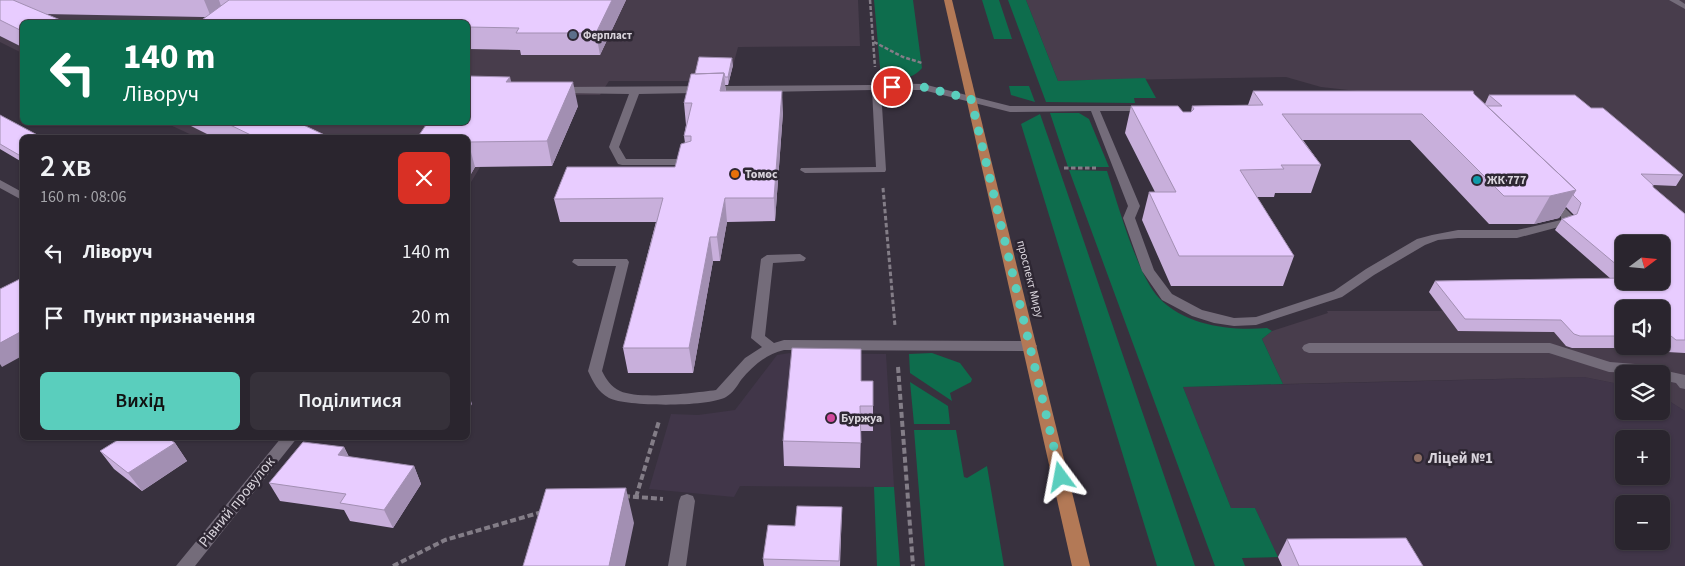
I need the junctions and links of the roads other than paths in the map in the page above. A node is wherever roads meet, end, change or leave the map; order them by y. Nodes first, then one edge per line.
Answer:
1 (948, 0) edge
2 (1673, 0) edge
3 (1685, 7) edge
4 (876, 86) junction
5 (546, 90) edge
6 (635, 91) junction
7 (971, 99) junction
8 (1094, 108) junction
9 (1155, 108) edge
10 (688, 162) edge
11 (804, 170) dead end
12 (0, 183) edge
13 (1540, 190) edge
14 (20, 196) edge
15 (800, 258) dead end
16 (578, 262) dead end
17 (1030, 346) junction
18 (771, 347) junction
19 (1309, 348) dead end
20 (1615, 367) edge
21 (1670, 377) edge
22 (1685, 384) edge
23 (287, 440) edge
24 (687, 501) dead end
25 (185, 566) edge
26 (677, 566) edge
27 (1081, 566) edge

1 - 7 main road, проспект Миру
2 - 3 street
4 - 6 street
4 - 7 street
4 - 11 street
5 - 6 street
6 - 10 street
7 - 8 street
7 - 17 main road, проспект Миру
8 - 9 street
8 - 13 street
12 - 14 street
15 - 18 street
16 - 18 street
17 - 18 street
17 - 27 main road, проспект Миру
19 - 20 street
21 - 22 street
23 - 25 street, Рівний провулок
24 - 26 street

